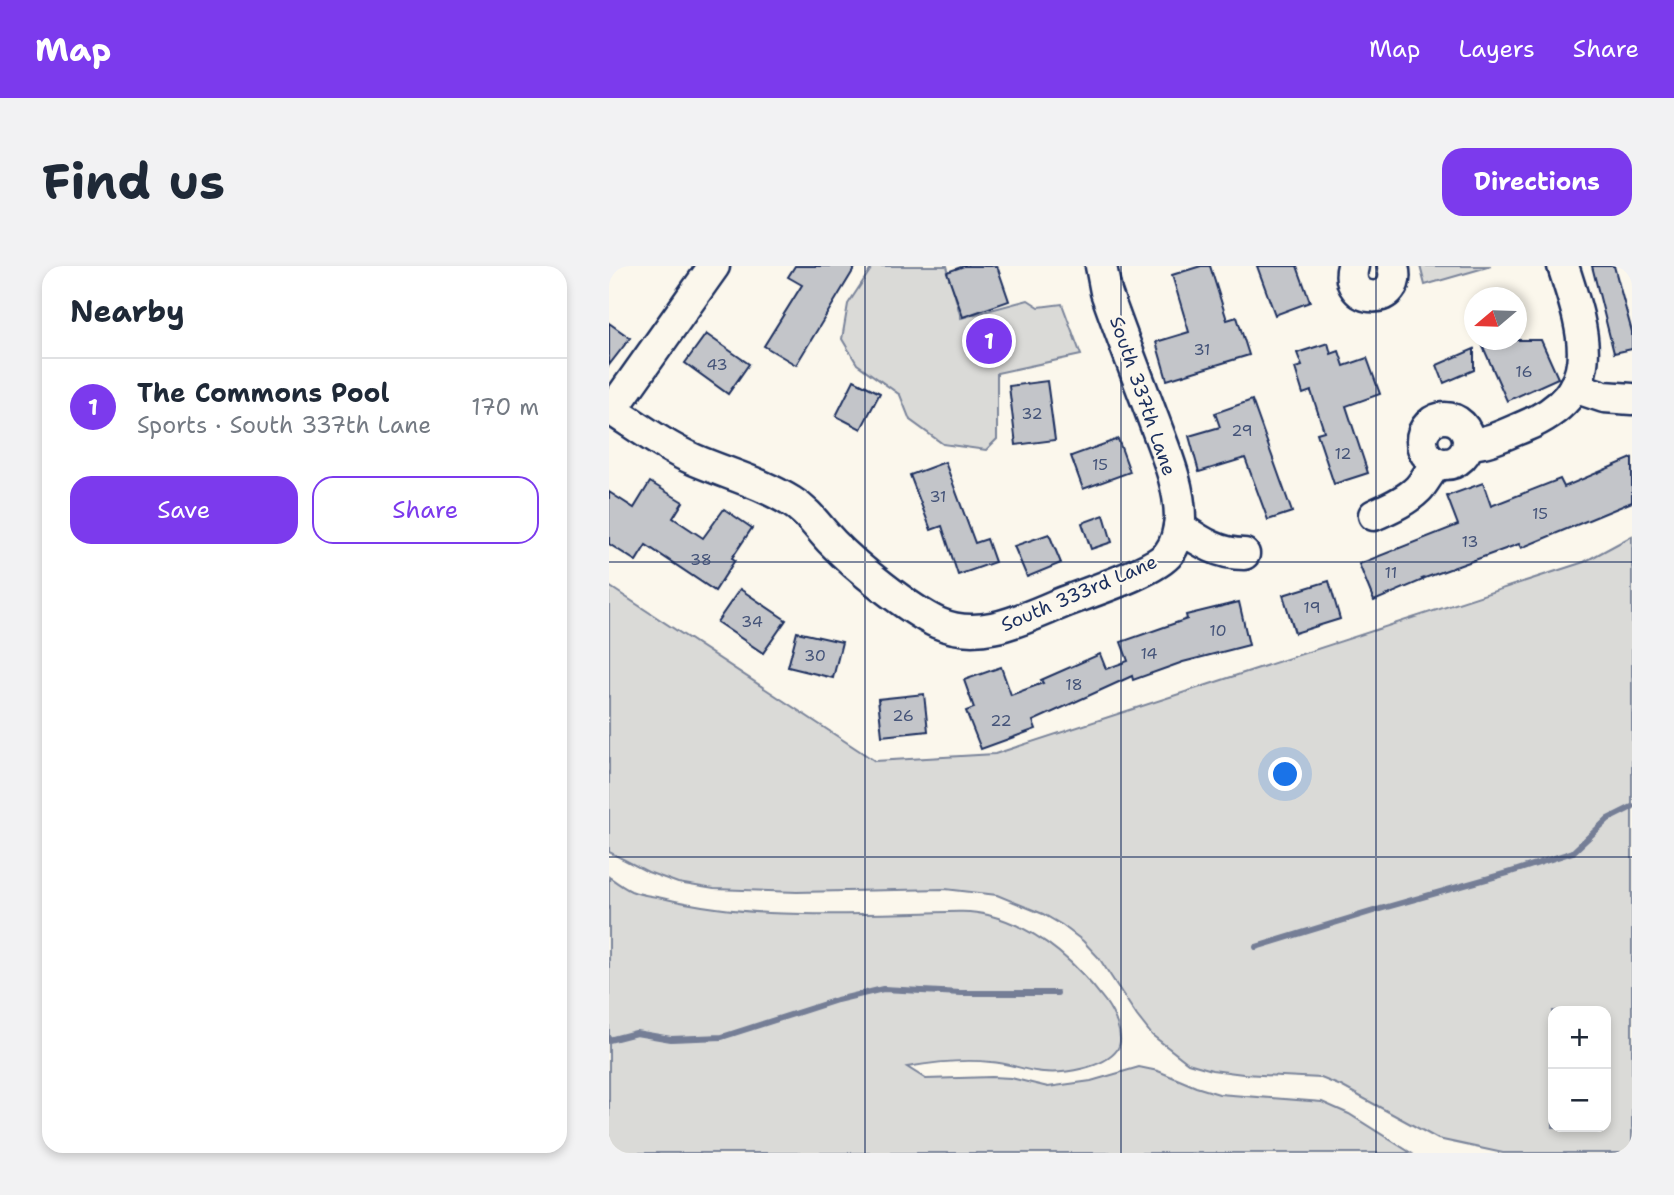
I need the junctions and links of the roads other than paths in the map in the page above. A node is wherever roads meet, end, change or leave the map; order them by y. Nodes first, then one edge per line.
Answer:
1 (714, 266) edge
2 (1101, 266) edge
3 (1353, 266) edge
4 (1393, 266) edge
5 (1563, 266) edge
6 (1574, 387) junction
7 (1632, 399) edge
8 (610, 409) edge
9 (1469, 444) junction
10 (1438, 463) junction
11 (1374, 515) dead end
12 (1179, 527) junction
13 (1244, 554) dead end

1 - 8 street
2 - 12 street, South 337th Lane
3 - 4 street
5 - 6 street
6 - 7 street
6 - 9 street
8 - 12 street, South 333rd Lane
9 - 10 street
9 - 10 street
10 - 11 street
12 - 13 street

